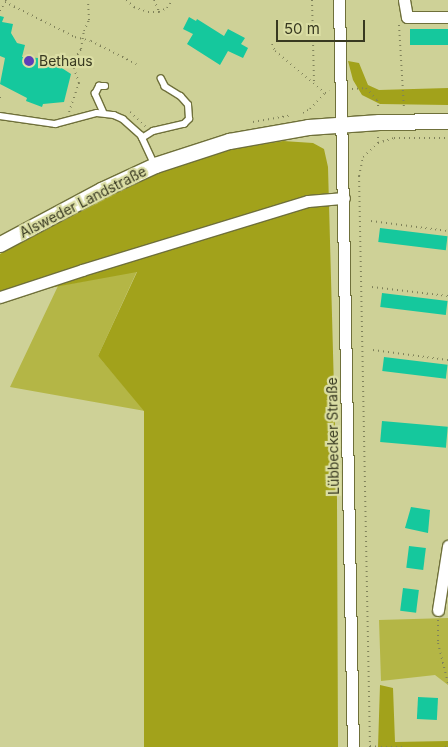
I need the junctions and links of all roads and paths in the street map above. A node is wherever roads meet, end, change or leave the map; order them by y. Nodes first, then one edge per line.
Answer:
1 (88, 0) edge
2 (126, 0) edge
3 (154, 0) edge
4 (172, 0) edge
5 (312, 0) edge
6 (339, 0) edge
7 (404, 0) edge
8 (5, 1) edge
9 (0, 10) edge
10 (159, 12) junction
11 (407, 16) junction
12 (448, 17) edge
13 (82, 39) junction
14 (272, 44) dead end
15 (136, 64) dead end
16 (161, 79) dead end
17 (314, 83) junction
18 (105, 86) dead end
19 (340, 90) junction
20 (404, 110) dead end
21 (103, 112) junction
22 (69, 114) dead end
23 (0, 116) edge
24 (448, 121) edge
25 (379, 122) junction
26 (342, 124) junction
27 (142, 138) junction
28 (448, 138) edge
29 (378, 143) junction
30 (155, 165) junction
31 (344, 198) junction
32 (371, 221) dead end
33 (448, 231) edge
34 (0, 244) edge
35 (372, 287) dead end
36 (448, 296) edge
37 (0, 297) edge
38 (373, 350) dead end
39 (448, 360) edge
40 (448, 546) edge
41 (438, 610) joint
42 (448, 683) edge
43 (352, 747) edge
44 (370, 747) edge
45 (380, 747) edge
46 (404, 747) edge

1 - 13 path
2 - 10 path
3 - 10 path
4 - 10 path
5 - 17 path
6 - 19 street, Lübbecker Straße
7 - 11 street
8 - 9 path
8 - 13 path
11 - 12 street
11 - 20 path
13 - 15 path
13 - 22 path
14 - 17 path
16 - 27 lane
17 - 19 path
18 - 21 lane
19 - 25 path
19 - 26 street, Lübbecker Straße
21 - 23 lane
21 - 27 lane
24 - 25 main road, Alsweder Landstraße
25 - 26 main road, Alsweder Landstraße
25 - 29 path
26 - 30 main road, Alsweder Landstraße
26 - 31 street, Lübbecker Straße
27 - 30 lane
28 - 29 path
29 - 44 path
30 - 34 main road, Alsweder Landstraße
31 - 37 street
31 - 43 street, Lübbecker Straße
32 - 33 path
35 - 36 path
38 - 39 path
40 - 41 street
41 - 42 path
44 - 45 path
45 - 46 path

